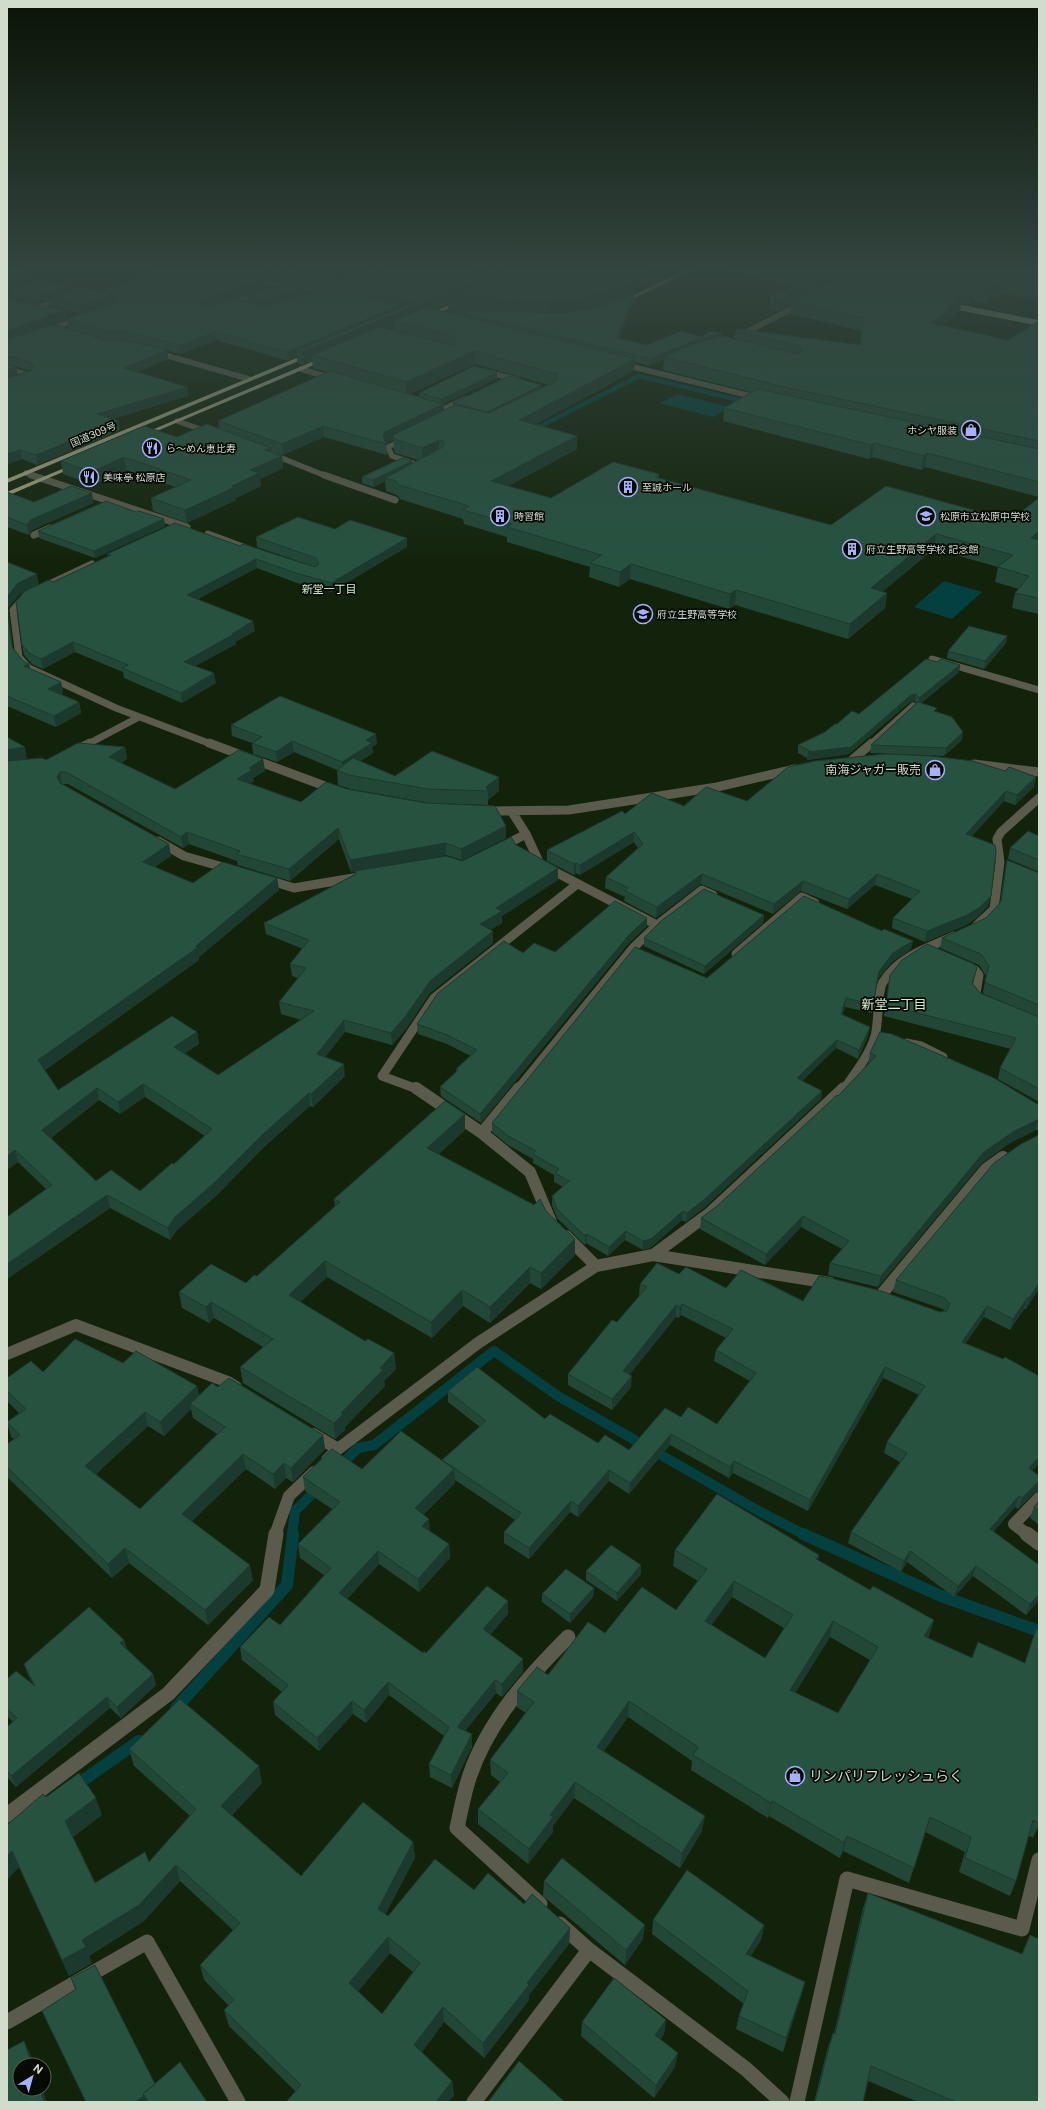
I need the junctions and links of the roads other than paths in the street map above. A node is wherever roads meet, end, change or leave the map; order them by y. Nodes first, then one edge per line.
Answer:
1 (205, 366) edge
2 (280, 366) edge
3 (307, 366) edge
4 (631, 366) edge
5 (7, 368) edge
6 (474, 368) edge
7 (656, 368) dead end
8 (301, 369) junction
9 (649, 371) junction
10 (508, 378) junction
11 (249, 379) junction
12 (342, 381) edge
13 (502, 381) edge
14 (524, 382) edge
15 (7, 384) edge
16 (468, 397) edge
17 (764, 400) edge
18 (434, 408) edge
19 (441, 410) junction
20 (448, 412) edge
21 (177, 421) junction
22 (220, 436) edge
23 (410, 437) edge
24 (135, 439) edge
25 (264, 451) edge
26 (85, 461) edge
27 (417, 470) edge
28 (26, 473) junction
29 (43, 479) junction
30 (7, 480) edge
31 (385, 487) dead end
32 (372, 493) junction
33 (7, 494) edge
34 (395, 500) dead end
35 (110, 501) junction
36 (103, 504) edge
37 (179, 524) junction
38 (54, 526) edge
39 (164, 531) edge
40 (34, 536) dead end
41 (260, 553) edge
42 (100, 561) edge
43 (932, 659) edge
44 (1039, 690) edge
45 (913, 706) edge
46 (139, 717) junction
47 (69, 754) edge
48 (867, 759) edge
49 (965, 763) edge
50 (806, 766) edge
51 (1039, 772) edge
52 (342, 792) edge
53 (1039, 798) edge
54 (474, 811) edge
55 (512, 812) junction
56 (526, 834) junction
57 (152, 838) edge
58 (494, 851) edge
59 (240, 872) edge
60 (371, 874) edge
61 (254, 876) edge
62 (576, 885) junction
63 (724, 899) edge
64 (823, 906) edge
65 (657, 925) junction
66 (908, 943) edge
67 (922, 949) junction
68 (936, 954) edge
69 (728, 961) edge
70 (956, 962) edge
71 (993, 1005) edge
72 (898, 1041) edge
73 (949, 1060) edge
74 (482, 1133) junction
75 (1014, 1149) edge
76 (654, 1255) junction
77 (596, 1266) junction
78 (843, 1286) edge
79 (870, 1292) edge
80 (881, 1295) junction
81 (896, 1300) edge
82 (7, 1354) edge
83 (247, 1394) edge
84 (306, 1429) edge
85 (338, 1449) junction
86 (1039, 1498) edge
87 (1039, 1542) edge
88 (568, 1637) dead end
89 (7, 1815) edge
90 (1039, 1860) edge
91 (589, 1950) junction
92 (7, 2022) edge
93 (238, 2102) edge
94 (474, 2102) edge
95 (782, 2102) edge
96 (796, 2102) edge

1 - 11 street
2 - 11 highway, 国道309号
3 - 8 highway
4 - 9 street
5 - 15 street
6 - 10 street
7 - 9 street
8 - 12 street
8 - 21 highway
9 - 17 street
10 - 13 street
10 - 14 street
11 - 28 highway, 国道309号
16 - 19 street
18 - 19 street
19 - 20 street
21 - 22 street
21 - 24 highway
23 - 27 street
25 - 32 street
26 - 29 highway, 国道309号
28 - 29 street
28 - 30 highway, 国道309号
29 - 33 highway, 国道309号
29 - 35 street
31 - 32 street
32 - 34 street
35 - 36 street
35 - 37 street
37 - 39 street
37 - 41 street
38 - 40 street
42 - 46 street
43 - 44 street
45 - 48 street
46 - 47 street
46 - 52 street
49 - 51 street
50 - 55 street
53 - 67 street
54 - 55 street
55 - 56 street
56 - 58 street
56 - 62 street
57 - 59 street
60 - 61 street
62 - 65 street
62 - 74 street
63 - 65 street
64 - 69 street
65 - 74 street
66 - 67 street
67 - 68 street
67 - 76 street
70 - 71 street
72 - 73 street
74 - 77 street
75 - 80 street
76 - 77 street
76 - 78 street
77 - 85 street
79 - 80 street
80 - 81 street
82 - 83 street
84 - 85 street
85 - 89 street
86 - 87 street
88 - 91 street
90 - 96 street
91 - 94 street
91 - 95 street
92 - 93 street

